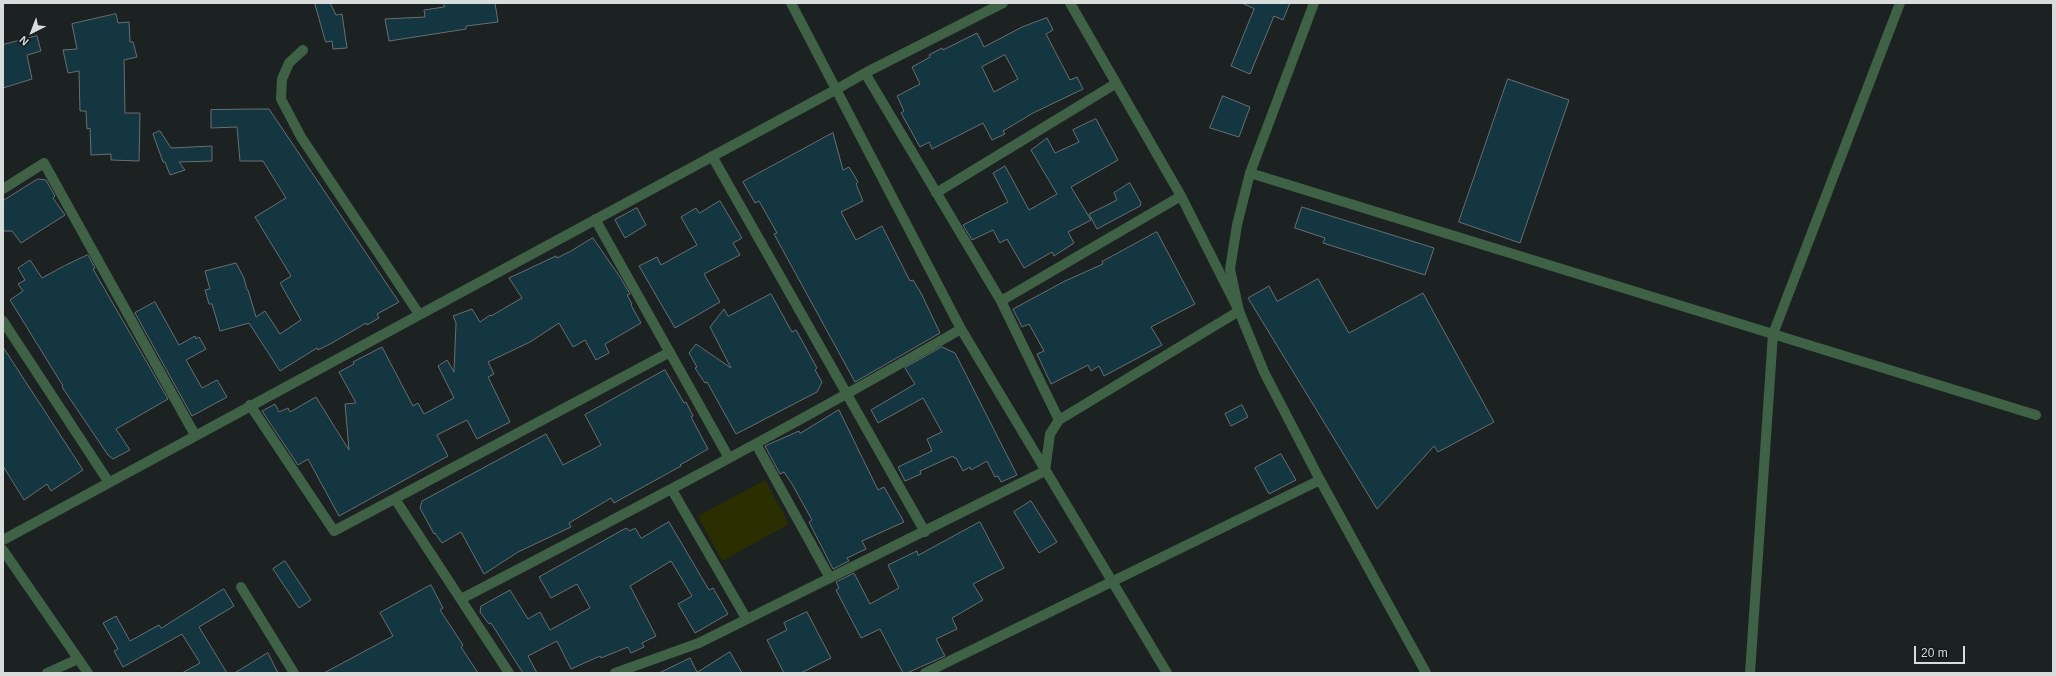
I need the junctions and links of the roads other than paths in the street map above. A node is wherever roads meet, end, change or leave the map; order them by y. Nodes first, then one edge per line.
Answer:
1 (791, 3) edge
2 (1003, 3) edge
3 (1070, 3) edge
4 (1314, 3) edge
5 (1900, 3) edge
6 (302, 50) dead end
7 (865, 73) junction
8 (1115, 84) junction
9 (837, 89) junction
10 (712, 156) junction
11 (1250, 173) junction
12 (3, 189) edge
13 (936, 193) junction
14 (1180, 196) junction
15 (595, 219) junction
16 (1001, 301) junction
17 (1239, 311) junction
18 (419, 314) junction
19 (3, 321) edge
20 (961, 329) junction
21 (1773, 334) junction
22 (670, 352) junction
23 (847, 395) junction
24 (250, 405) junction
25 (2036, 415) dead end
26 (1058, 420) junction
27 (195, 435) junction
28 (756, 444) junction
29 (729, 458) junction
30 (1045, 471) junction
31 (1320, 480) junction
32 (108, 482) junction
33 (672, 490) junction
34 (395, 499) junction
35 (925, 532) junction
36 (3, 540) edge
37 (3, 550) edge
38 (830, 578) junction
39 (1112, 582) junction
40 (241, 587) dead end
41 (461, 599) junction
42 (746, 618) junction
43 (78, 659) junction
44 (47, 673) edge
45 (88, 673) edge
46 (294, 673) edge
47 (509, 673) edge
48 (615, 673) edge
49 (925, 673) edge
50 (1167, 673) edge
51 (1426, 673) edge
52 (1750, 673) edge

1 - 9 street
2 - 7 street
3 - 8 street
4 - 11 street
5 - 21 street
6 - 18 street
7 - 9 street
7 - 13 street
8 - 13 street
8 - 14 street
9 - 10 street
9 - 20 street
10 - 15 street
10 - 23 street
11 - 17 street
11 - 21 street
12 - 27 street
13 - 16 street
14 - 16 street
14 - 17 street
15 - 18 street
15 - 22 street
16 - 26 street
17 - 26 street
17 - 31 street
18 - 24 street
19 - 32 street
20 - 23 street
20 - 30 street
21 - 25 street
21 - 52 street
22 - 29 street
22 - 34 street
23 - 28 street
23 - 35 street
24 - 27 street
24 - 34 street
26 - 30 street
27 - 32 street
28 - 29 street
28 - 38 street
29 - 33 street
30 - 35 street
30 - 39 street
31 - 39 street
31 - 51 street
32 - 36 street
33 - 41 street
33 - 42 street
34 - 41 street
35 - 38 street
37 - 43 street
38 - 42 street
39 - 49 street
39 - 50 street
40 - 46 street
41 - 47 street
42 - 48 street
43 - 44 street
43 - 45 street

